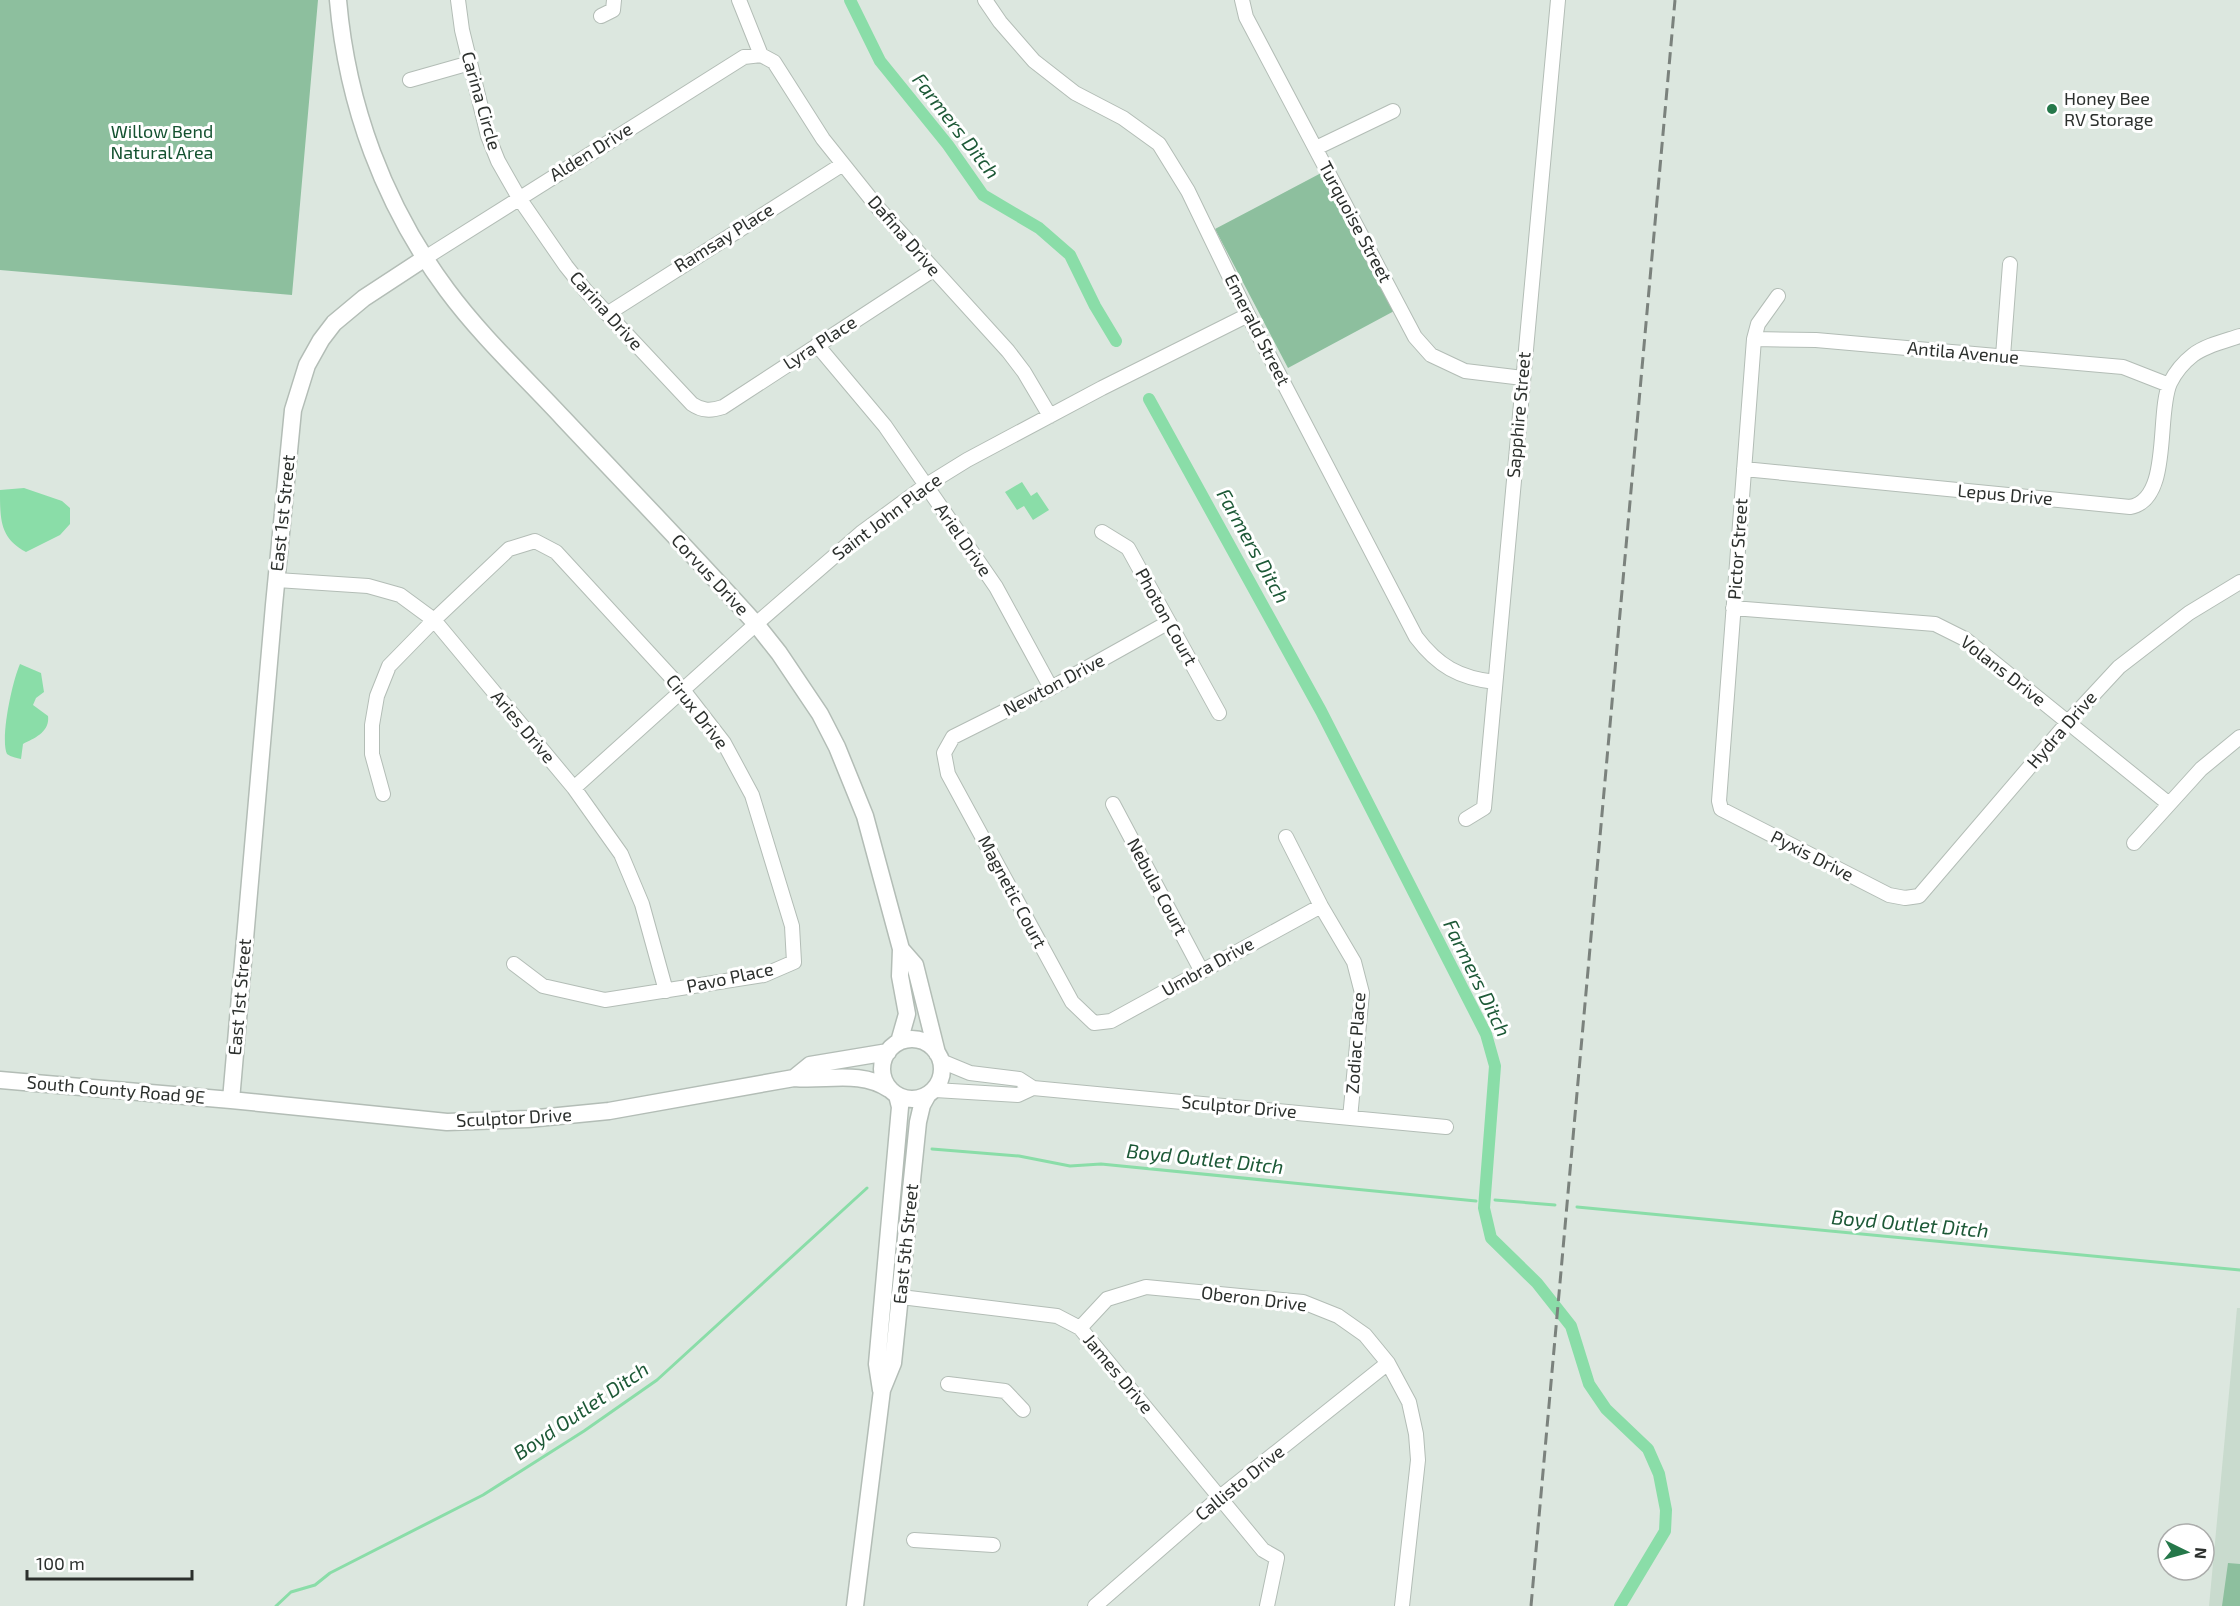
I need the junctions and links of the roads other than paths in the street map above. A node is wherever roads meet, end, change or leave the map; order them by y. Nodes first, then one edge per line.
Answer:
1 (338, 0) edge
2 (458, 0) edge
3 (614, 0) edge
4 (739, 0) edge
5 (985, 0) edge
6 (1242, 0) edge
7 (1558, 0) edge
8 (602, 16) dead end
9 (761, 55) junction
10 (470, 63) junction
11 (410, 80) dead end
12 (1393, 111) dead end
13 (1316, 148) junction
14 (843, 164) junction
15 (519, 198) junction
16 (425, 258) junction
17 (2010, 264) dead end
18 (933, 270) junction
19 (1778, 296) dead end
20 (607, 314) junction
21 (1248, 315) junction
22 (2240, 336) edge
23 (1754, 339) junction
24 (818, 345) junction
25 (2003, 356) junction
26 (1523, 378) junction
27 (2169, 384) junction
28 (706, 410) joint
29 (1050, 416) junction
30 (1744, 469) junction
31 (925, 486) junction
32 (1102, 532) dead end
33 (277, 580) junction
34 (2240, 582) edge
35 (1733, 608) junction
36 (434, 620) junction
37 (1169, 622) junction
38 (756, 624) junction
39 (1495, 681) junction
40 (1051, 688) junction
41 (683, 690) junction
42 (1219, 713) dead end
43 (2068, 722) junction
44 (2240, 737) edge
45 (945, 753) joint
46 (573, 788) junction
47 (382, 794) dead end
48 (1113, 804) dead end
49 (2169, 804) junction
50 (1721, 809) joint
51 (1466, 819) dead end
52 (1286, 837) dead end
53 (2134, 843) dead end
54 (1905, 898) joint
55 (1321, 906) junction
56 (901, 950) junction
57 (794, 962) joint
58 (514, 964) dead end
59 (1201, 970) junction
60 (666, 991) junction
61 (1094, 1023) joint
62 (893, 1047) junction
63 (939, 1057) junction
64 (794, 1078) junction
65 (0, 1080) edge
66 (1033, 1088) junction
67 (893, 1092) junction
68 (931, 1093) junction
69 (231, 1100) junction
70 (1350, 1118) junction
71 (1446, 1127) dead end
72 (901, 1297) junction
73 (1080, 1328) junction
74 (1388, 1363) junction
75 (948, 1384) dead end
76 (882, 1390) junction
77 (1023, 1410) dead end
78 (1220, 1497) junction
79 (914, 1540) dead end
80 (993, 1545) dead end
81 (855, 1606) edge
82 (1095, 1606) edge
83 (1268, 1606) edge
84 (1402, 1606) edge

1 - 16 street
2 - 10 street, Carina Circle
3 - 8 street
4 - 9 street
5 - 21 street, Emerald Street
6 - 13 street, Turquoise Street
7 - 26 street, Sapphire Street
9 - 14 street, Dafina Drive
9 - 15 street, Alden Drive
10 - 11 street
10 - 15 street, Carina Circle
12 - 13 street
13 - 26 street, Turquoise Street
14 - 18 street, Dafina Drive
14 - 20 street, Ramsay Place
15 - 16 street, Alden Drive
15 - 20 street, Carina Drive
16 - 33 street, East 1st Street
16 - 38 street, Corvus Drive
17 - 25 street
18 - 24 street, Lyra Place
18 - 29 street, Dafina Drive
19 - 23 street, Pictor Street
20 - 28 street, Carina Drive
21 - 29 street, Saint John Place
21 - 39 street, Emerald Street
22 - 27 street
23 - 25 street, Antila Avenue
23 - 30 street, Pictor Street
24 - 28 street, Lyra Place
24 - 31 street, Ariel Drive
25 - 27 street, Antila Avenue
26 - 39 street, Sapphire Street
27 - 30 street, Lepus Drive
29 - 31 street, Saint John Place
30 - 35 street, Pictor Street
31 - 38 street, Saint John Place
31 - 40 street, Ariel Drive
32 - 37 street, Photon Court
33 - 36 street, Aries Drive
33 - 69 street, East 1st Street
34 - 43 street, Hydra Drive
35 - 43 street, Volans Drive
35 - 50 street, Pictor Street
36 - 41 street, Cirux Drive
36 - 46 street, Aries Drive
36 - 47 street
37 - 40 street, Newton Drive
37 - 42 street, Photon Court
38 - 41 street, Saint John Place
38 - 56 street, Corvus Drive
39 - 51 street, Sapphire Street
40 - 45 street, Newton Drive
41 - 46 street, Saint John Place
41 - 57 street, Cirux Drive
43 - 49 street, Volans Drive
43 - 54 street, Hydra Drive
44 - 49 street
45 - 61 street, Magnetic Court
46 - 60 street, Aries Drive
48 - 59 street, Nebula Court
49 - 53 street
50 - 54 street, Pyxis Drive
52 - 55 street, Zodiac Place
55 - 59 street, Umbra Drive
55 - 70 street, Zodiac Place
56 - 62 street, Corvus Drive
56 - 63 street, Corvus Drive
57 - 60 street, Pavo Place
58 - 60 street, Pavo Place
59 - 61 street, Umbra Drive
62 - 63 street
62 - 64 street, Sculptor Drive
62 - 67 street
63 - 66 street, Sculptor Drive
63 - 68 street
64 - 67 street, Sculptor Drive
64 - 69 street, Sculptor Drive
65 - 69 street, South County Road 9E
66 - 68 street, Sculptor Drive
66 - 70 street, Sculptor Drive
67 - 68 street
67 - 76 street, East 5th Street
68 - 72 street, East 5th Street
70 - 71 street, Sculptor Drive
72 - 73 street, James Drive
72 - 76 street, East 5th Street
73 - 74 street, Oberon Drive
73 - 78 street, James Drive
74 - 78 street, Callisto Drive
74 - 84 street, Oberon Drive
75 - 77 street
76 - 81 street, East 5th Street
78 - 82 street, Callisto Drive
78 - 83 street, James Drive
79 - 80 street

